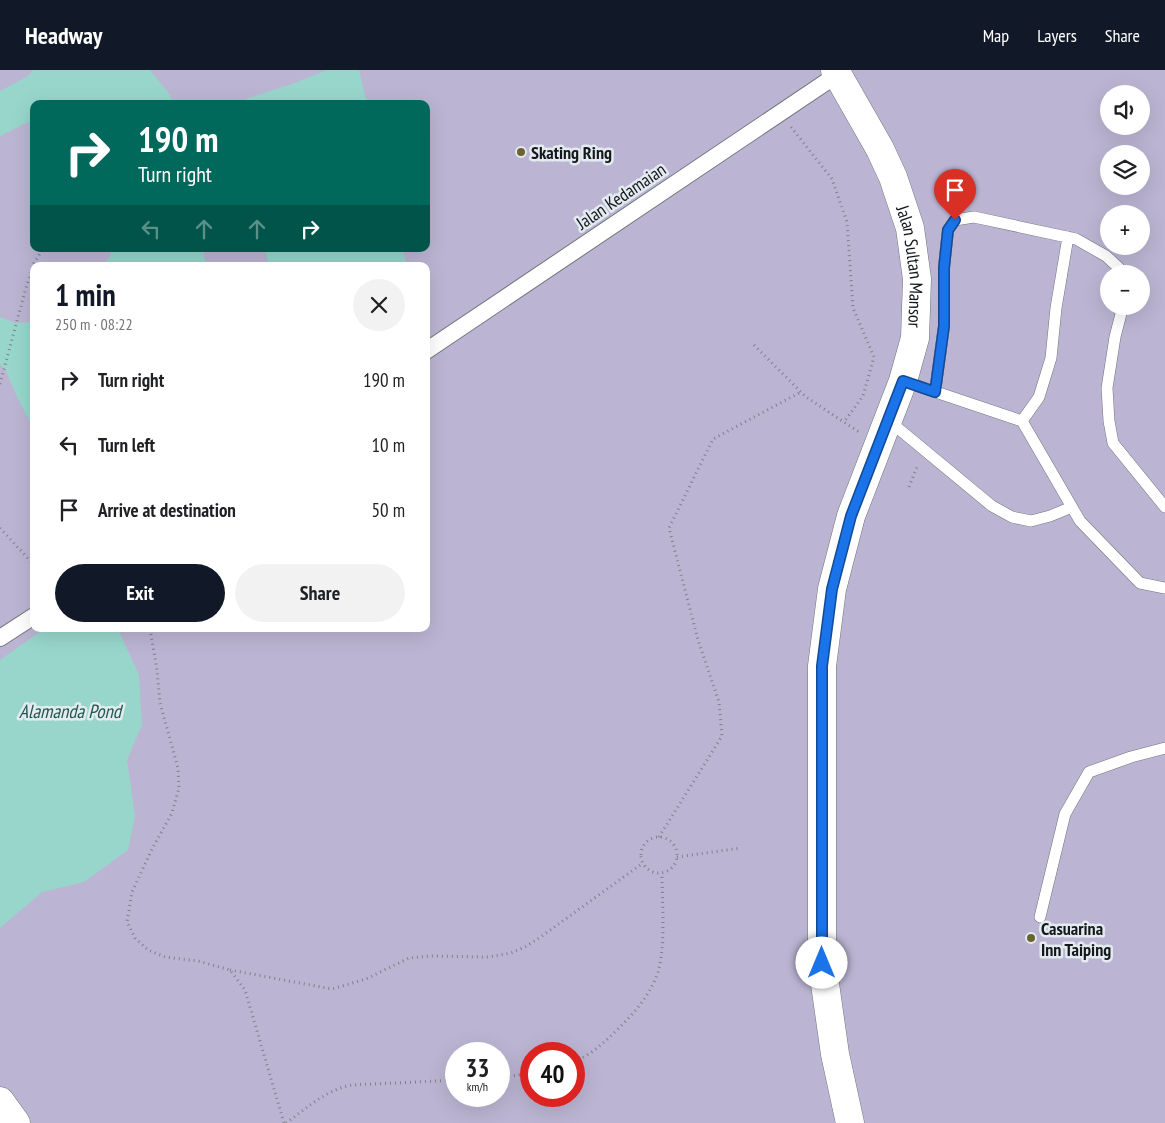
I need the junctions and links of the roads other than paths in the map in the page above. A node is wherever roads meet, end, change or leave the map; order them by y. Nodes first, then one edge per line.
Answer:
1 (837, 72) edge
2 (1068, 237) junction
3 (1116, 265) edge
4 (1120, 315) edge
5 (430, 348) edge
6 (903, 381) junction
7 (935, 392) junction
8 (1022, 421) junction
9 (884, 431) junction
10 (1072, 507) junction
11 (1165, 507) edge
12 (1165, 588) edge
13 (30, 619) edge
14 (0, 638) edge
15 (1165, 748) edge
16 (1040, 917) dead end
17 (0, 1101) edge
18 (16, 1123) edge
19 (850, 1123) edge

1 - 5 street, Jalan Kedamaian
1 - 6 street, Jalan Sultan Mansor
2 - 3 lane
2 - 7 lane
2 - 8 lane
4 - 11 lane
6 - 7 lane
6 - 9 street, Jalan Sultan Mansor
7 - 8 lane
8 - 10 lane
9 - 10 lane
9 - 19 street, Jalan Sultan Mansor
10 - 12 lane
13 - 14 street
15 - 16 lane
17 - 18 street

